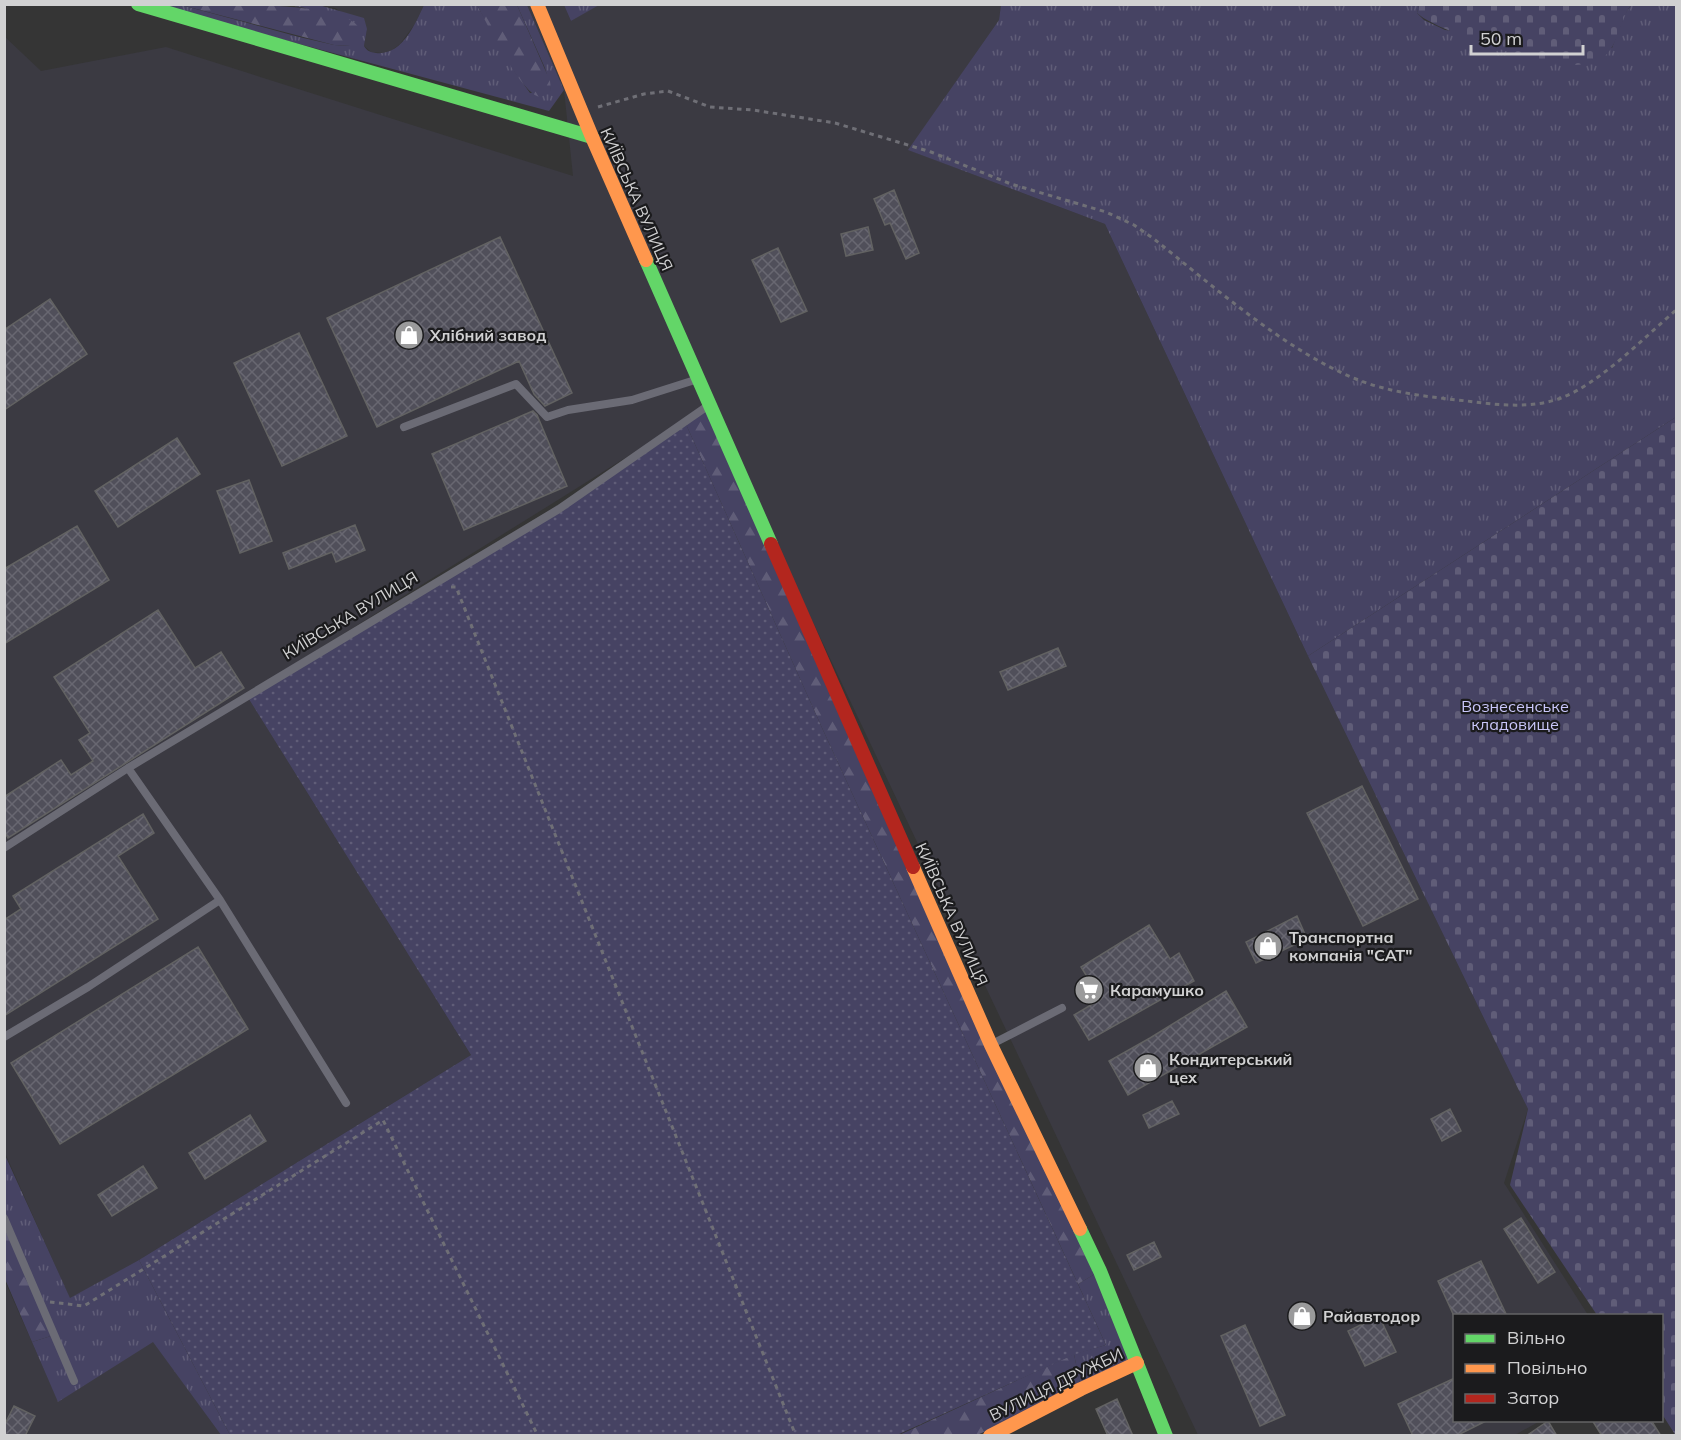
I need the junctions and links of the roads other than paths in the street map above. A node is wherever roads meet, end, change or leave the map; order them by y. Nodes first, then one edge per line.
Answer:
1 (138, 4) edge
2 (537, 4) edge
3 (592, 137) junction
4 (698, 379) junction
5 (710, 405) junction
6 (404, 427) dead end
7 (128, 768) junction
8 (4, 848) edge
9 (220, 900) junction
10 (1062, 1008) dead end
11 (4, 1037) edge
12 (991, 1045) junction
13 (346, 1103) dead end
14 (4, 1218) edge
15 (1137, 1363) junction
16 (74, 1381) dead end
17 (990, 1436) edge
18 (1166, 1436) edge

1 - 3 main road
2 - 3 main road, КИЇВСЬКА ВУЛИЦЯ
3 - 4 main road, КИЇВСЬКА ВУЛИЦЯ
4 - 5 main road, КИЇВСЬКА ВУЛИЦЯ
4 - 6 lane
5 - 7 lane, КИЇВСЬКА ВУЛИЦЯ
5 - 12 main road, КИЇВСЬКА ВУЛИЦЯ
7 - 8 lane, КИЇВСЬКА ВУЛИЦЯ
7 - 9 lane
9 - 11 lane
9 - 13 lane
10 - 12 lane
12 - 15 main road, КИЇВСЬКА ВУЛИЦЯ
14 - 16 lane
15 - 17 main road, ВУЛИЦЯ ДРУЖБИ
15 - 18 main road, КИЇВСЬКА ВУЛИЦЯ

